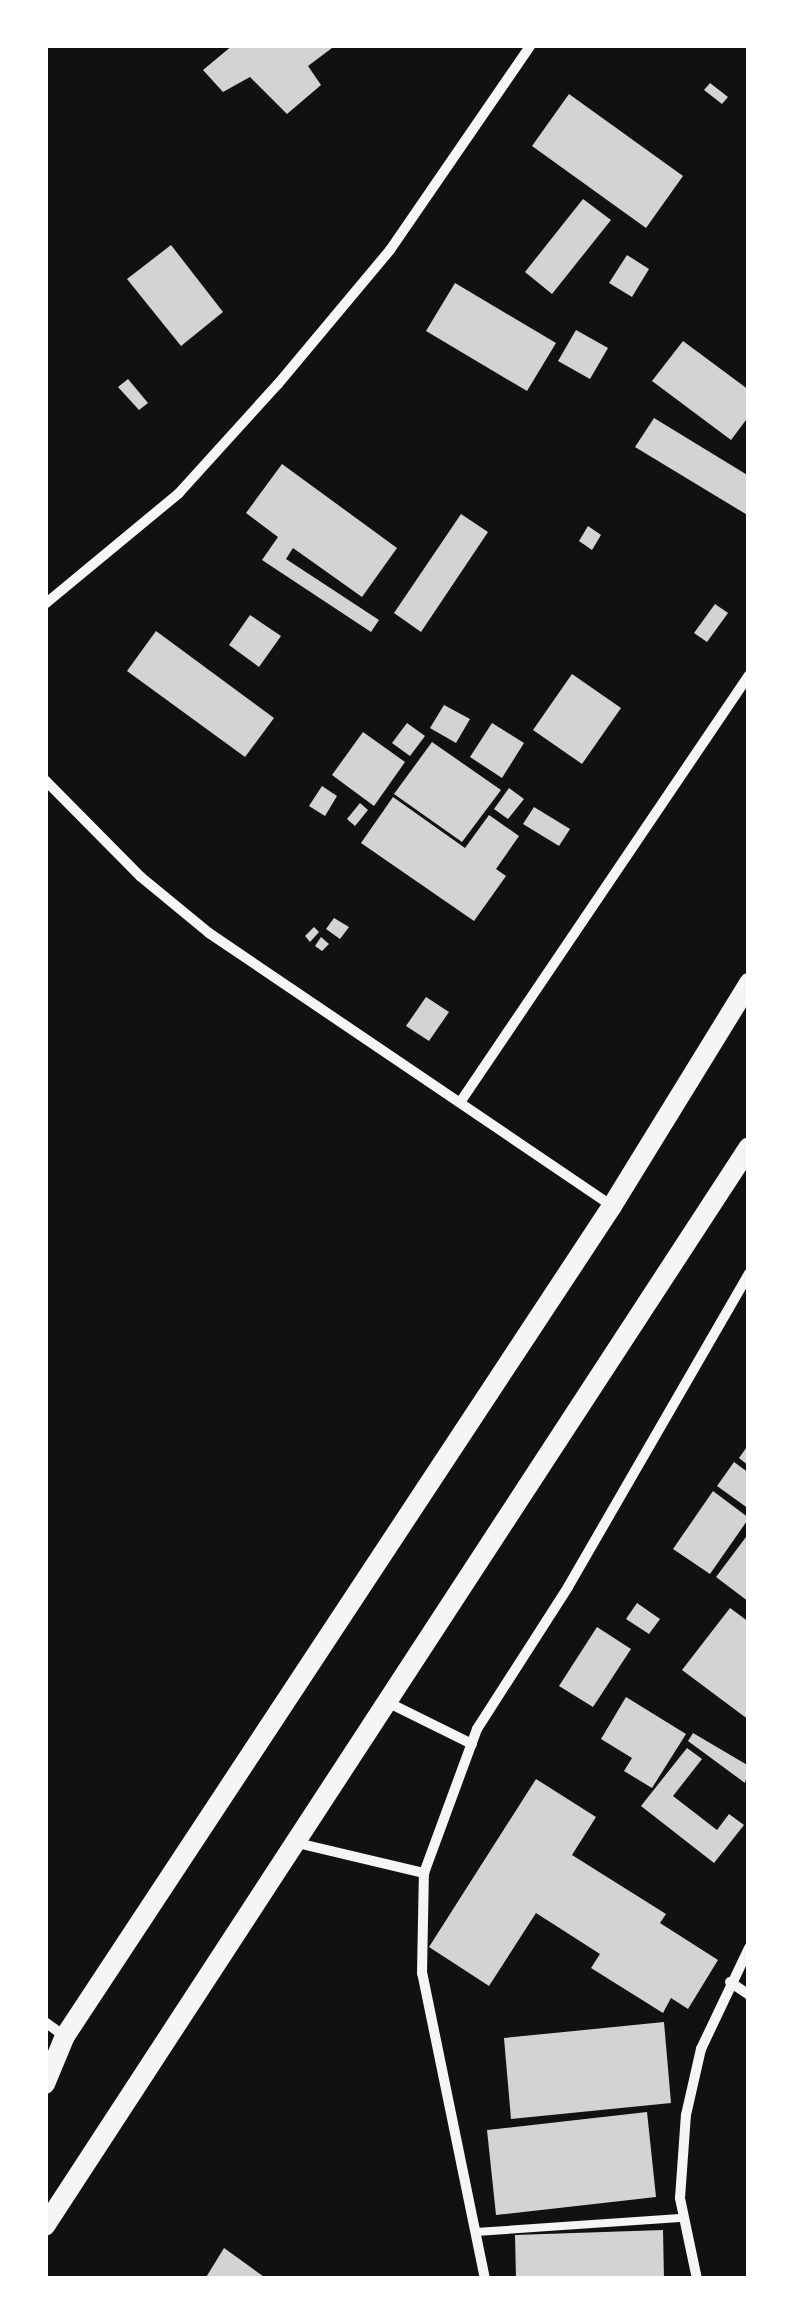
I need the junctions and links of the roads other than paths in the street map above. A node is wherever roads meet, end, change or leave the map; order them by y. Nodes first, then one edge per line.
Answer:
1 (530, 45) edge
2 (45, 604) edge
3 (749, 675) edge
4 (45, 780) edge
5 (749, 983) edge
6 (460, 1100) junction
7 (749, 1147) edge
8 (612, 1206) junction
9 (749, 1273) edge
10 (384, 1700) junction
11 (472, 1744) junction
12 (290, 1841) junction
13 (424, 1873) junction
14 (749, 1948) edge
15 (730, 1982) junction
16 (749, 1995) edge
17 (45, 2022) edge
18 (65, 2036) junction
19 (45, 2084) edge
20 (684, 2218) junction
21 (45, 2226) edge
22 (476, 2232) junction
23 (485, 2279) edge
24 (697, 2279) edge

1 - 2 street
3 - 6 street
4 - 6 street
5 - 8 main road
6 - 8 street
7 - 10 main road
8 - 18 main road
9 - 11 street
10 - 11 street
10 - 12 main road
11 - 13 street
12 - 13 street
12 - 21 main road
13 - 22 street
14 - 15 street
15 - 16 street
15 - 20 street
17 - 18 street
18 - 19 main road
20 - 22 lane
20 - 24 street
22 - 23 street

